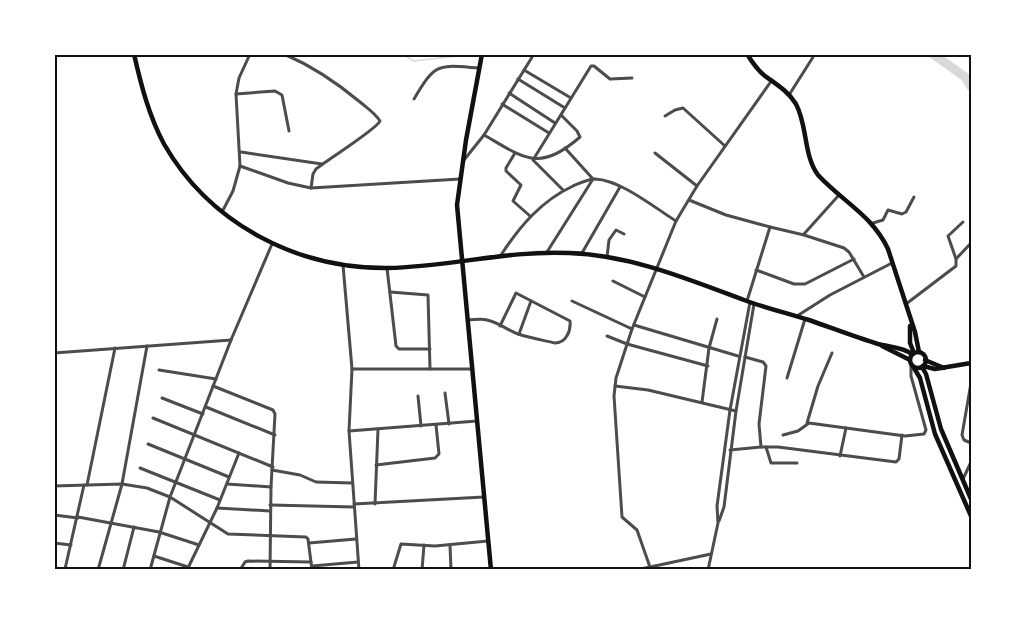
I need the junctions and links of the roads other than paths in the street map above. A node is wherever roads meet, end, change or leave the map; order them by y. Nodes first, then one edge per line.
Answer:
1 (134, 54) edge
2 (250, 54) edge
3 (284, 54) edge
4 (482, 54) edge
5 (534, 54) edge
6 (747, 54) edge
7 (815, 54) edge
8 (479, 68) junction
9 (524, 70) junction
10 (632, 78) dead end
11 (518, 80) junction
12 (772, 80) junction
13 (509, 93) junction
14 (236, 94) junction
15 (789, 95) junction
16 (571, 98) junction
17 (414, 99) dead end
18 (502, 104) junction
19 (565, 108) junction
20 (561, 115) junction
21 (665, 116) dead end
22 (555, 123) junction
23 (289, 131) dead end
24 (549, 133) junction
25 (484, 135) junction
26 (725, 146) junction
27 (565, 148) junction
28 (240, 152) junction
29 (516, 153) junction
30 (656, 153) dead end
31 (533, 160) junction
32 (322, 164) junction
33 (462, 164) junction
34 (240, 166) junction
35 (460, 179) junction
36 (593, 179) junction
37 (697, 186) junction
38 (620, 187) junction
39 (311, 188) junction
40 (564, 191) junction
41 (839, 195) junction
42 (914, 197) dead end
43 (688, 200) junction
44 (222, 212) junction
45 (530, 216) junction
46 (676, 221) junction
47 (963, 222) dead end
48 (873, 223) junction
49 (770, 227) junction
50 (624, 234) dead end
51 (804, 235) junction
52 (971, 243) edge
53 (272, 244) junction
54 (546, 254) junction
55 (581, 254) junction
56 (499, 257) junction
57 (607, 257) junction
58 (854, 259) junction
59 (956, 259) junction
60 (462, 262) junction
61 (892, 263) junction
62 (343, 265) junction
63 (387, 268) junction
64 (656, 270) junction
65 (756, 270) junction
66 (864, 277) junction
67 (613, 281) dead end
68 (390, 292) junction
69 (645, 297) junction
70 (531, 301) junction
71 (572, 301) dead end
72 (750, 302) junction
73 (906, 304) junction
74 (797, 316) junction
75 (717, 319) dead end
76 (805, 319) junction
77 (468, 320) junction
78 (500, 326) junction
79 (633, 327) junction
80 (519, 334) junction
81 (607, 336) dead end
82 (231, 340) junction
83 (627, 344) junction
84 (147, 346) junction
85 (115, 348) junction
86 (709, 348) junction
87 (430, 349) junction
88 (54, 353) edge
89 (832, 353) dead end
90 (739, 356) junction
91 (745, 357) junction
92 (913, 358) junction
93 (926, 360) junction
94 (971, 363) edge
95 (708, 366) junction
96 (922, 366) junction
97 (944, 368) junction
98 (352, 369) junction
99 (430, 369) junction
100 (472, 369) junction
101 (159, 370) dead end
102 (787, 378) dead end
103 (216, 380) junction
104 (971, 383) edge
105 (213, 386) junction
106 (615, 386) junction
107 (930, 392) junction
108 (445, 393) dead end
109 (924, 394) junction
110 (418, 396) dead end
111 (162, 398) dead end
112 (702, 402) junction
113 (206, 407) junction
114 (730, 410) junction
115 (736, 411) junction
116 (203, 414) junction
117 (153, 418) dead end
118 (477, 421) junction
119 (807, 423) junction
120 (436, 424) junction
121 (448, 424) junction
122 (421, 426) junction
123 (846, 428) junction
124 (378, 429) junction
125 (349, 432) junction
126 (194, 435) junction
127 (275, 435) junction
128 (783, 435) dead end
129 (902, 435) junction
130 (971, 443) edge
131 (148, 444) dead end
132 (761, 447) junction
133 (766, 447) junction
134 (724, 449) junction
135 (730, 450) junction
136 (239, 453) junction
137 (840, 456) junction
138 (185, 458) junction
139 (971, 462) edge
140 (797, 463) dead end
141 (376, 465) junction
142 (140, 468) dead end
143 (272, 468) junction
144 (230, 477) junction
145 (962, 480) junction
146 (176, 482) junction
147 (352, 483) junction
148 (122, 484) junction
149 (227, 484) junction
150 (85, 485) junction
151 (54, 486) edge
152 (271, 486) junction
153 (968, 488) edge
154 (959, 490) junction
155 (170, 497) junction
156 (484, 497) junction
157 (971, 499) edge
158 (220, 500) junction
159 (375, 504) junction
160 (354, 505) junction
161 (270, 506) junction
162 (217, 508) junction
163 (270, 512) junction
164 (54, 515) edge
165 (971, 516) edge
166 (78, 517) junction
167 (112, 522) junction
168 (210, 523) junction
169 (718, 523) junction
170 (134, 527) junction
171 (159, 532) junction
172 (270, 535) junction
173 (356, 539) junction
174 (489, 541) junction
175 (54, 543) edge
176 (309, 543) junction
177 (71, 545) junction
178 (199, 545) junction
179 (424, 545) junction
180 (450, 545) junction
181 (711, 554) junction
182 (154, 555) junction
183 (270, 561) junction
184 (358, 562) junction
185 (311, 566) edge
186 (54, 568) edge
187 (188, 568) edge
188 (650, 568) edge
189 (65, 569) edge
190 (71, 570) edge
191 (98, 570) edge
192 (123, 570) edge
193 (150, 570) edge
194 (240, 570) edge
195 (270, 570) edge
196 (359, 570) edge
197 (393, 570) edge
198 (422, 570) edge
199 (451, 570) edge
200 (491, 570) edge
201 (636, 570) edge
202 (708, 570) edge

1 - 44 main road
2 - 14 street
3 - 32 street
4 - 8 main road
5 - 9 street
6 - 12 main road
7 - 15 street
8 - 17 street
8 - 33 main road
9 - 11 street
9 - 16 street
10 - 16 street
11 - 13 street
11 - 19 street
12 - 15 main road
12 - 26 street
13 - 18 street
13 - 22 street
14 - 23 street
14 - 28 street
15 - 41 main road
16 - 19 street
18 - 24 street
18 - 25 street
19 - 20 street
20 - 22 street
20 - 27 street
21 - 26 street
22 - 24 street
24 - 31 street
25 - 29 street
25 - 33 street
26 - 37 street
27 - 31 street
27 - 36 street
28 - 32 street
28 - 34 street
29 - 31 street
29 - 45 street
30 - 37 street
31 - 40 street
32 - 39 street
33 - 35 main road
34 - 39 street
34 - 44 street
35 - 39 street
35 - 60 main road
36 - 38 street
36 - 40 street
36 - 54 street
37 - 43 street
38 - 46 street
38 - 55 street
40 - 45 street
41 - 48 main road
41 - 51 street
42 - 48 street
43 - 46 street
43 - 49 street
44 - 53 main road
45 - 56 street
46 - 64 street
47 - 59 street
48 - 61 main road
49 - 51 street
49 - 65 street
50 - 57 street
51 - 58 street
52 - 59 street
53 - 62 main road
53 - 82 street
54 - 55 main road
54 - 56 main road
55 - 57 main road
56 - 60 main road
57 - 64 main road
58 - 65 street
58 - 66 street
59 - 73 street
60 - 63 main road
60 - 77 main road
61 - 66 street
61 - 73 main road
62 - 63 main road
62 - 98 street
63 - 68 street
64 - 69 street
64 - 72 main road
65 - 72 street
66 - 74 street
67 - 69 street
68 - 87 street
68 - 87 street
69 - 79 street
70 - 78 street
70 - 80 street
70 - 80 street
71 - 79 street
72 - 74 main road
72 - 90 street
72 - 91 street
73 - 92 main road
74 - 76 main road
75 - 86 street
76 - 92 main road
76 - 102 street
77 - 78 street
77 - 100 main road
78 - 80 street
79 - 83 street
79 - 86 street
81 - 83 street
82 - 84 street
82 - 103 street
83 - 95 street
83 - 106 street
84 - 85 street
84 - 148 street
85 - 88 street
85 - 150 street
86 - 90 street
86 - 95 street
87 - 99 street
89 - 119 street
90 - 91 street
90 - 114 street
91 - 115 street
91 - 132 street
92 - 93 main road
92 - 96 main road
92 - 109 main road
92 - 129 street
93 - 96 main road
93 - 97 main road
94 - 97 main road
95 - 112 street
96 - 97 main road
96 - 107 main road
98 - 99 street
98 - 125 street
99 - 100 street
100 - 118 main road
101 - 103 street
103 - 105 street
104 - 130 street
105 - 113 street
105 - 127 street
106 - 112 street
106 - 188 street
107 - 109 main road
107 - 145 main road
108 - 121 street
109 - 154 main road
110 - 122 street
111 - 116 street
112 - 114 street
113 - 116 street
113 - 127 street
114 - 115 street
114 - 134 street
115 - 135 street
116 - 126 street
117 - 126 street
118 - 121 street
118 - 156 main road
119 - 123 street
119 - 128 street
120 - 121 street
120 - 122 street
120 - 141 street
122 - 124 street
123 - 129 street
123 - 137 street
124 - 125 street
124 - 141 street
125 - 147 street
126 - 136 street
126 - 138 street
127 - 143 street
129 - 137 street
131 - 138 street
132 - 133 street
132 - 135 street
133 - 137 street
133 - 140 street
134 - 135 street
134 - 169 street
135 - 169 street
136 - 143 street
136 - 144 street
138 - 144 street
138 - 146 street
139 - 145 street
141 - 159 street
142 - 146 street
143 - 147 street
143 - 152 street
144 - 149 street
145 - 153 main road
146 - 155 street
146 - 158 street
147 - 160 street
148 - 150 street
148 - 155 street
148 - 167 street
149 - 152 street
149 - 158 street
150 - 151 street
150 - 166 street
152 - 161 street
153 - 154 street
153 - 157 main road
154 - 165 main road
155 - 168 street
155 - 171 street
156 - 159 street
156 - 174 main road
158 - 162 street
159 - 160 street
160 - 161 street
160 - 173 street
161 - 163 street
162 - 163 street
162 - 168 street
163 - 172 street
164 - 166 street
166 - 167 street
166 - 177 street
167 - 170 street
167 - 191 street
168 - 172 street
168 - 178 street
169 - 181 street
170 - 171 street
170 - 192 street
171 - 178 street
171 - 182 street
172 - 176 street
172 - 183 street
173 - 176 street
173 - 184 street
174 - 180 street
174 - 200 main road
175 - 177 street
176 - 185 street
177 - 189 street
178 - 187 street
179 - 180 street
179 - 197 street
179 - 198 street
180 - 199 street
181 - 188 street
181 - 202 street
182 - 187 street
182 - 193 street
183 - 185 street
183 - 194 street
183 - 195 street
184 - 185 street
184 - 196 street
186 - 189 street
188 - 201 street
189 - 190 street

